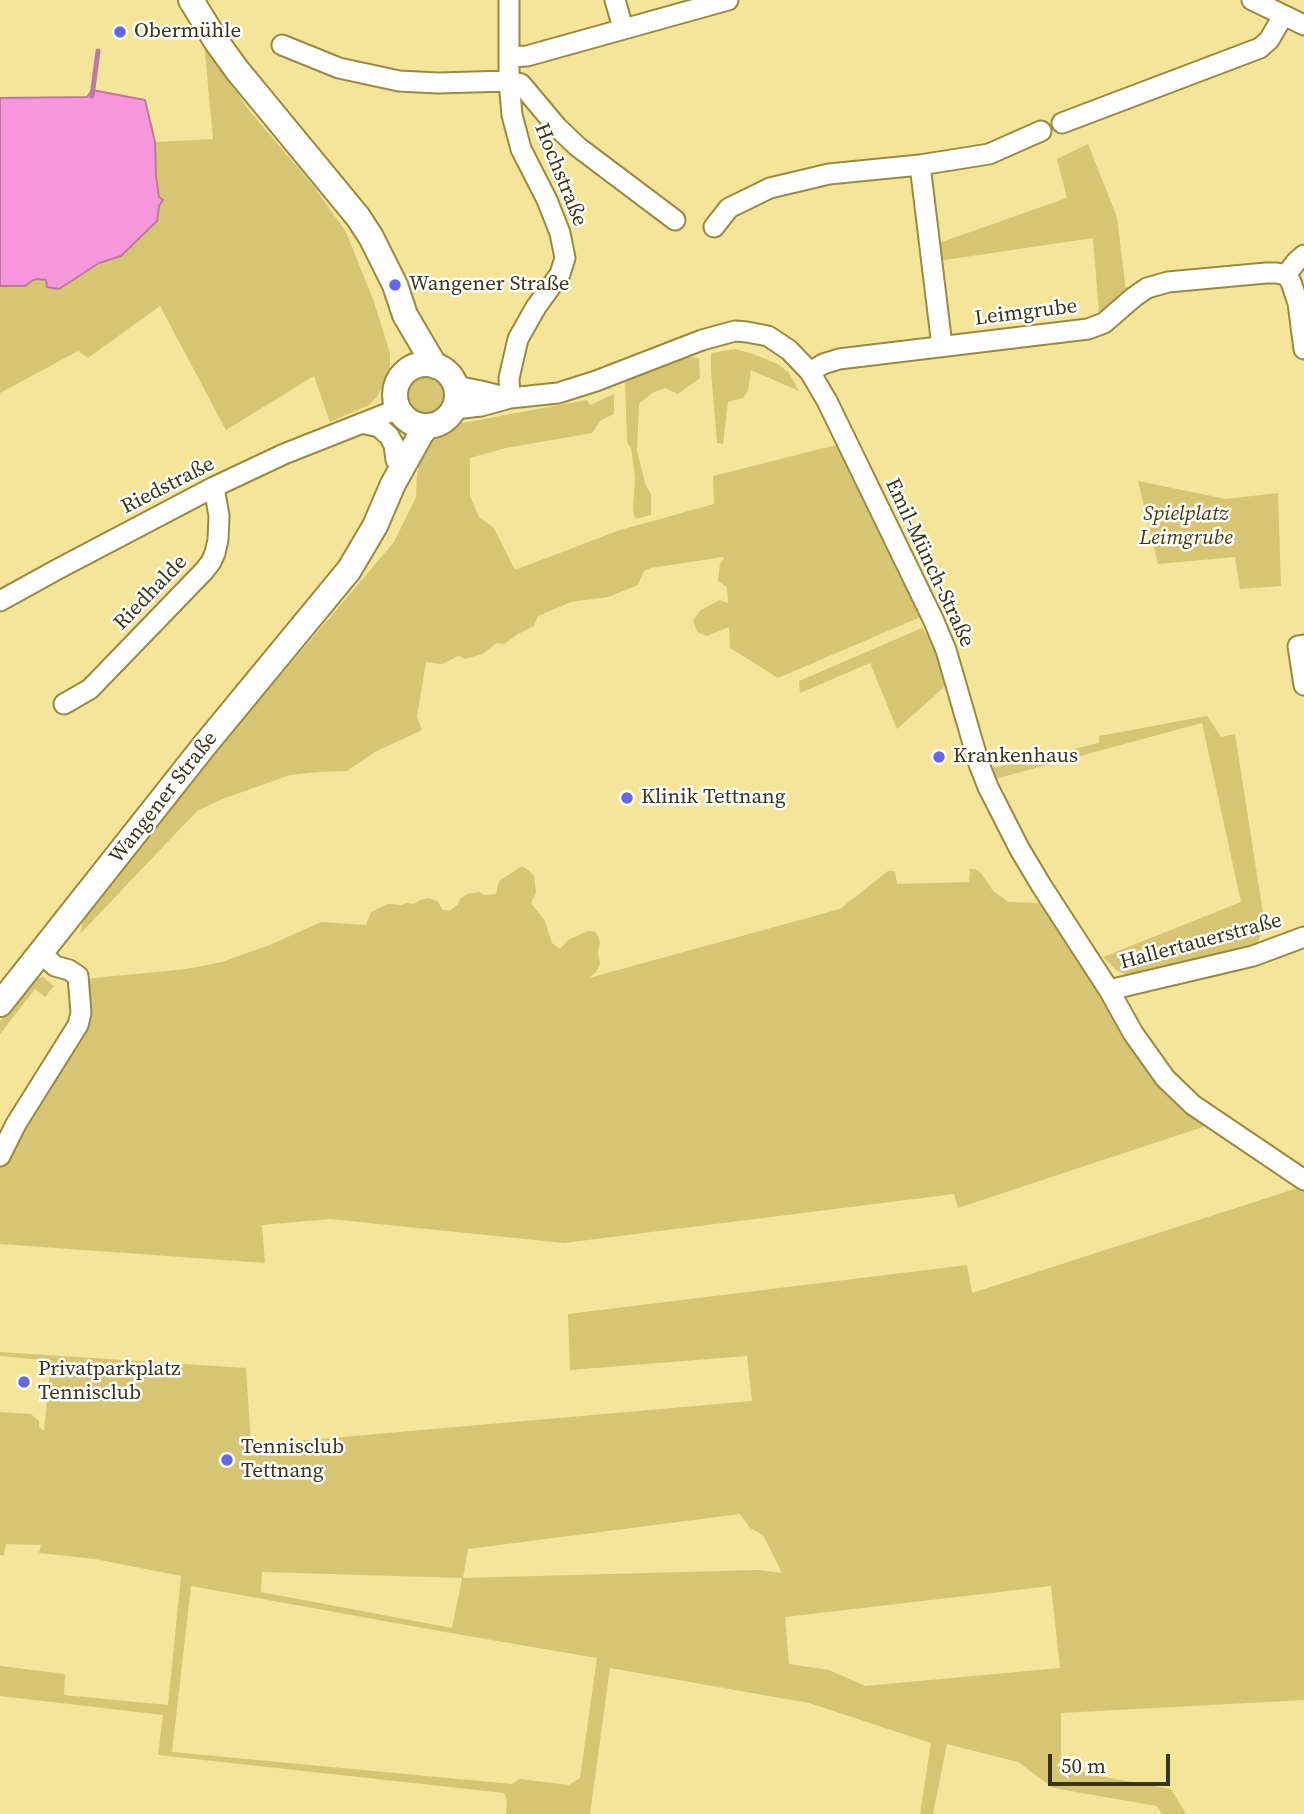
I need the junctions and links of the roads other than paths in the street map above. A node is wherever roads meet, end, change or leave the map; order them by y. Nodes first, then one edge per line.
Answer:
1 (191, 0) edge
2 (509, 0) edge
3 (615, 0) edge
4 (728, 0) edge
5 (1252, 0) edge
6 (1283, 16) junction
7 (1304, 25) edge
8 (623, 29) junction
9 (282, 45) dead end
10 (509, 57) junction
11 (509, 81) junction
12 (1062, 123) dead end
13 (1041, 131) dead end
14 (920, 165) junction
15 (676, 220) dead end
16 (715, 227) dead end
17 (1304, 255) edge
18 (1286, 275) junction
19 (405, 315) junction
20 (942, 346) junction
21 (1304, 349) edge
22 (435, 366) junction
23 (405, 372) junction
24 (810, 372) junction
25 (455, 398) junction
26 (509, 398) junction
27 (400, 412) junction
28 (362, 423) junction
29 (427, 426) junction
30 (394, 472) junction
31 (214, 487) junction
32 (0, 601) edge
33 (1304, 645) edge
34 (1304, 685) edge
35 (64, 704) dead end
36 (1304, 937) edge
37 (41, 953) junction
38 (1109, 990) junction
39 (0, 1004) edge
40 (0, 1156) edge
41 (1304, 1180) edge

1 - 19 main road
2 - 10 street, Hochstraße
3 - 8 street
4 - 8 street
5 - 6 street
6 - 7 street
6 - 12 street
8 - 10 street
9 - 11 street
10 - 11 street, Hochstraße
11 - 15 street, Hochstraße
11 - 26 street, Hochstraße
13 - 14 street
14 - 16 street
14 - 20 street
17 - 18 street
18 - 20 street, Leimgrube
18 - 21 street
19 - 22 main road
19 - 23 main road
20 - 24 street, Leimgrube
22 - 23 main road
22 - 25 main road
23 - 27 main road
24 - 26 street, Emil-Münch-Straße
24 - 38 street, Emil-Münch-Straße
25 - 26 street, Emil-Münch-Straße
25 - 29 main road
27 - 28 street, Riedstraße
27 - 29 main road
27 - 30 main road, Wangener Straße
28 - 30 street
28 - 31 street, Riedstraße
29 - 30 main road, Wangener Straße
30 - 37 main road, Wangener Straße
31 - 32 street, Riedstraße
31 - 35 street, Riedhalde
33 - 34 street
36 - 38 street, Hallertauerstraße
37 - 39 main road, Wangener Straße
37 - 40 street
38 - 41 street, Emil-Münch-Straße

